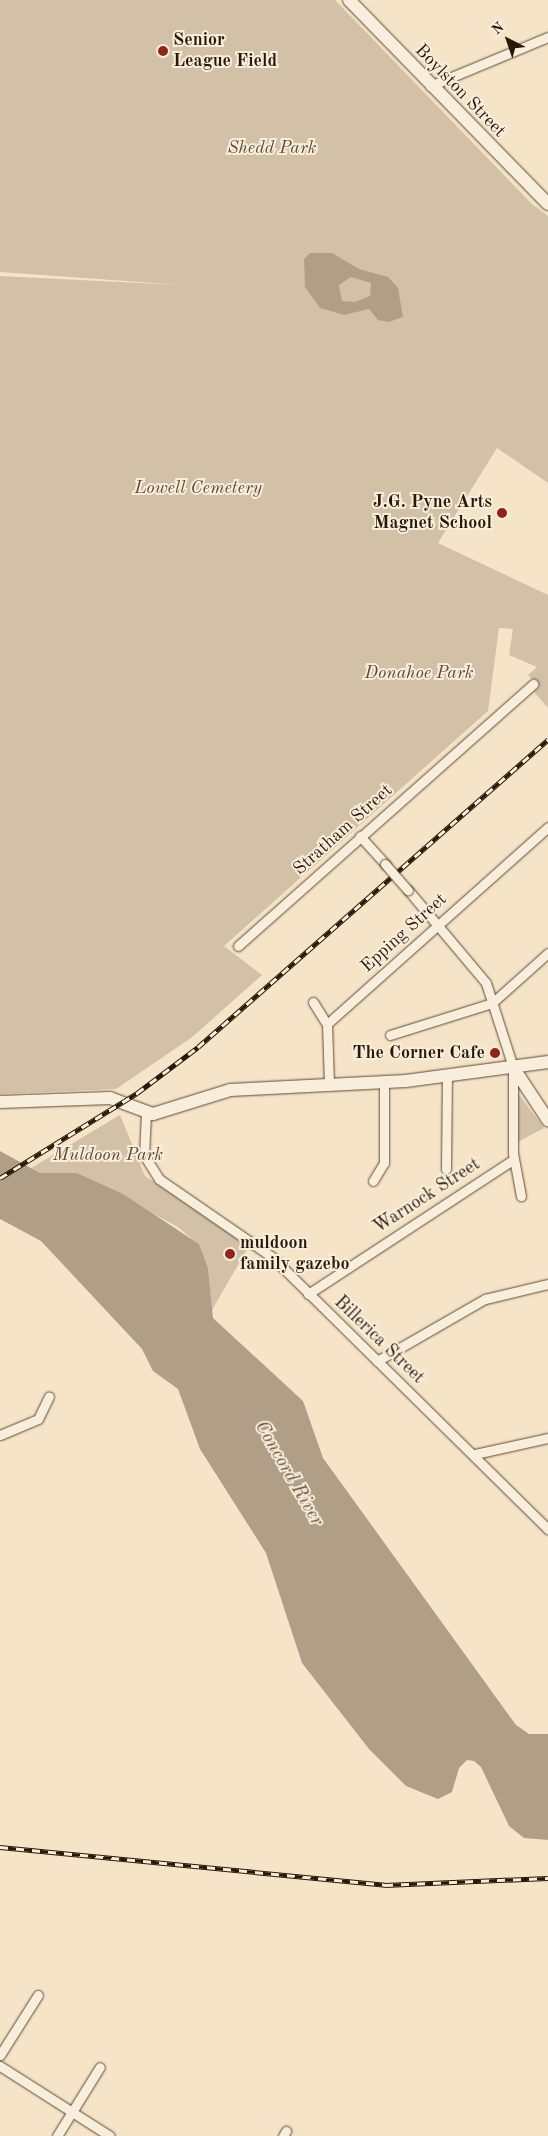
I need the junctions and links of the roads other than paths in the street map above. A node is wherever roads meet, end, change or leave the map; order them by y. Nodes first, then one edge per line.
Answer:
1 (349, 0) edge
2 (548, 37) edge
3 (430, 86) junction
4 (548, 204) edge
5 (533, 684) dead end
6 (548, 827) edge
7 (360, 836) junction
8 (438, 925) junction
9 (238, 946) dead end
10 (548, 953) edge
11 (313, 1002) dead end
12 (492, 1003) junction
13 (327, 1024) junction
14 (390, 1035) dead end
15 (548, 1062) edge
16 (513, 1066) junction
17 (446, 1076) junction
18 (384, 1082) junction
19 (329, 1084) junction
20 (0, 1102) edge
21 (146, 1113) junction
22 (548, 1120) edge
23 (514, 1159) junction
24 (446, 1169) dead end
25 (373, 1181) dead end
26 (521, 1196) dead end
27 (548, 1284) edge
28 (308, 1294) junction
29 (377, 1361) junction
30 (49, 1396) dead end
31 (0, 1435) edge
32 (548, 1438) edge
33 (475, 1454) junction
34 (548, 1529) edge
35 (38, 1995) dead end
36 (0, 2055) edge
37 (0, 2066) edge
38 (100, 2067) dead end
39 (72, 2112) junction
40 (57, 2136) edge
41 (110, 2136) edge

1 - 3 main road, Boylston Street
2 - 3 street
3 - 4 main road, Boylston Street
5 - 7 street, Stratham Street
6 - 8 street, Epping Street
7 - 8 street, bridge
7 - 9 street, Stratham Street
8 - 12 street
8 - 13 street, Epping Street
10 - 12 street
11 - 13 street
12 - 14 street
12 - 16 street
13 - 19 street
15 - 16 main road
16 - 17 main road
16 - 22 main road
16 - 23 street
17 - 18 main road
17 - 24 street
18 - 19 main road
18 - 25 street
19 - 21 main road
20 - 21 main road
21 - 28 street, Billerica Street
23 - 26 street
23 - 28 street, Warnock Street
27 - 29 street
28 - 29 street, Billerica Street
29 - 33 street, Billerica Street
30 - 31 street
32 - 33 street
33 - 34 street, Billerica Street
35 - 36 street
37 - 39 street
38 - 39 street
39 - 40 street
39 - 41 street

